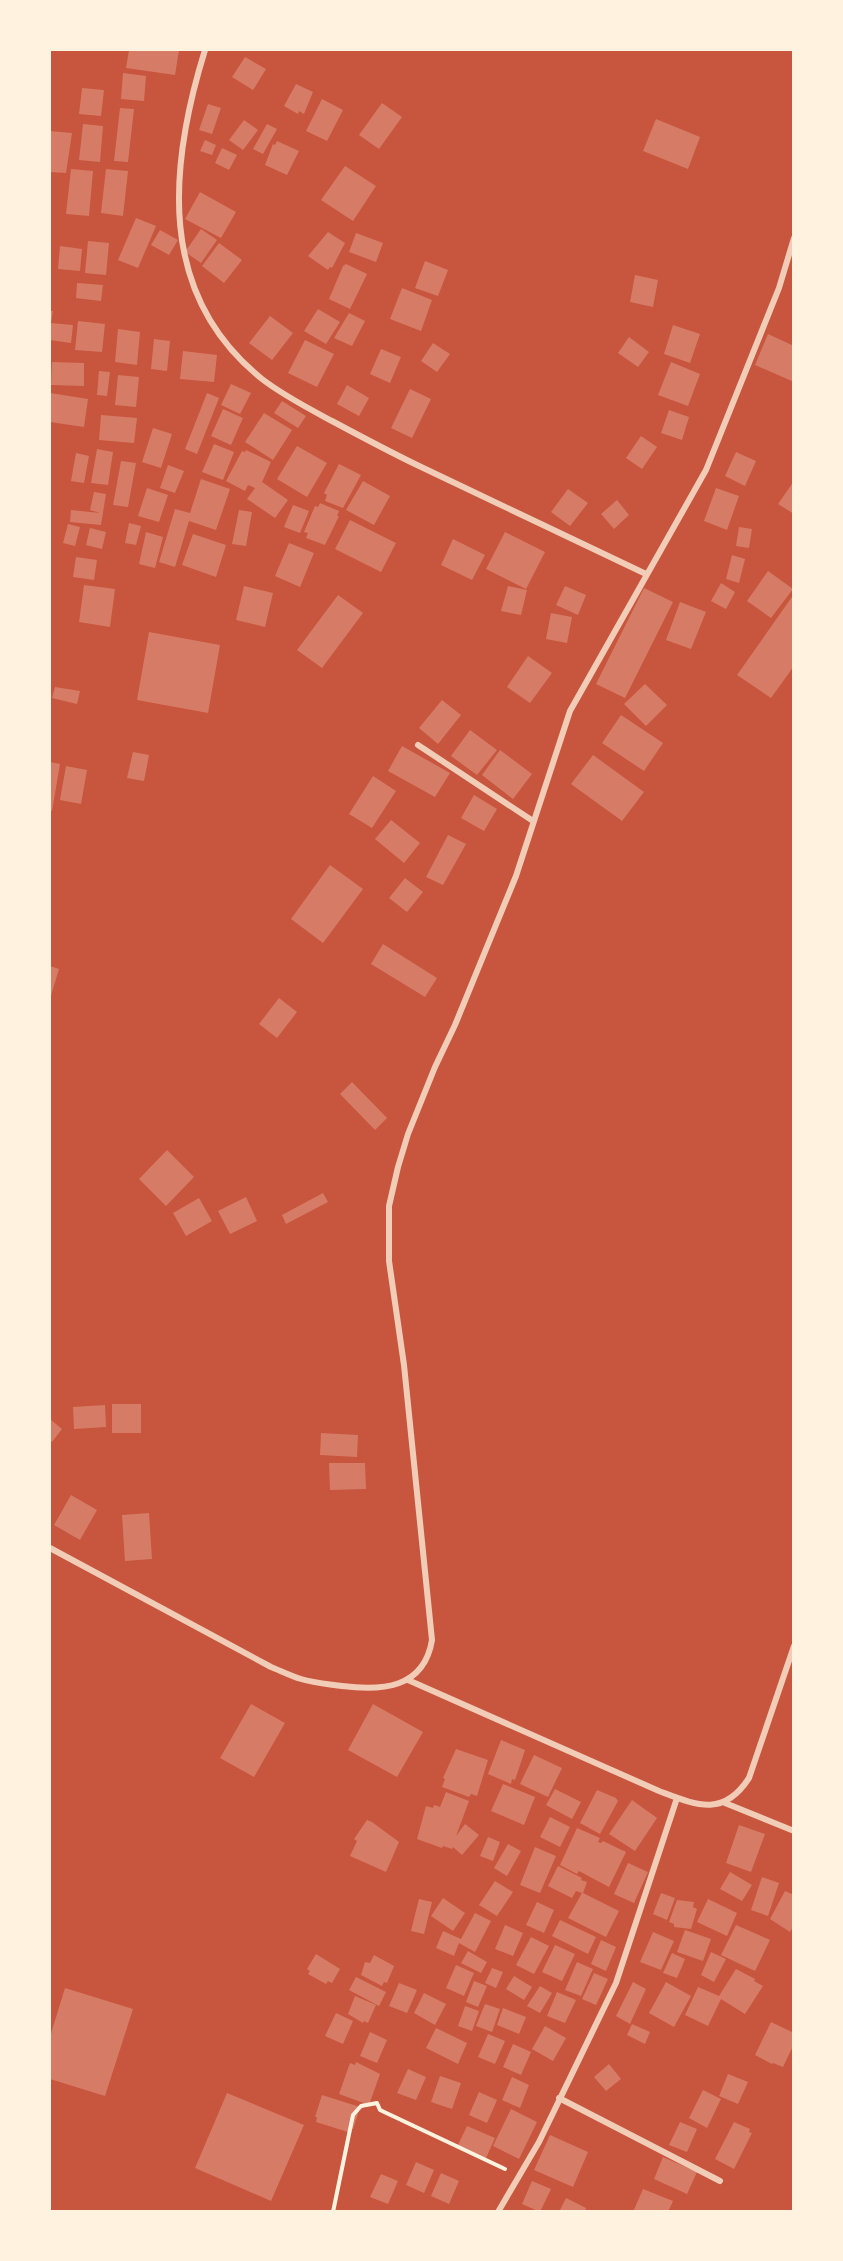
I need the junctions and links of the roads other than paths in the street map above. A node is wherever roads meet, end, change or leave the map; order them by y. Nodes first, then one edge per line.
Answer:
1 (205, 50) edge
2 (794, 238) edge
3 (646, 574) junction
4 (418, 745) dead end
5 (533, 821) junction
6 (50, 1548) edge
7 (794, 1646) edge
8 (408, 1680) junction
9 (677, 1798) junction
10 (725, 1803) junction
11 (794, 1832) edge
12 (559, 2098) junction
13 (720, 2181) dead end
14 (498, 2211) edge

1 - 3 street
2 - 3 street
3 - 5 street
4 - 5 street
5 - 8 street
6 - 8 street
7 - 10 street
8 - 9 street
9 - 10 street
9 - 12 street
10 - 11 street
12 - 13 street
12 - 14 street

